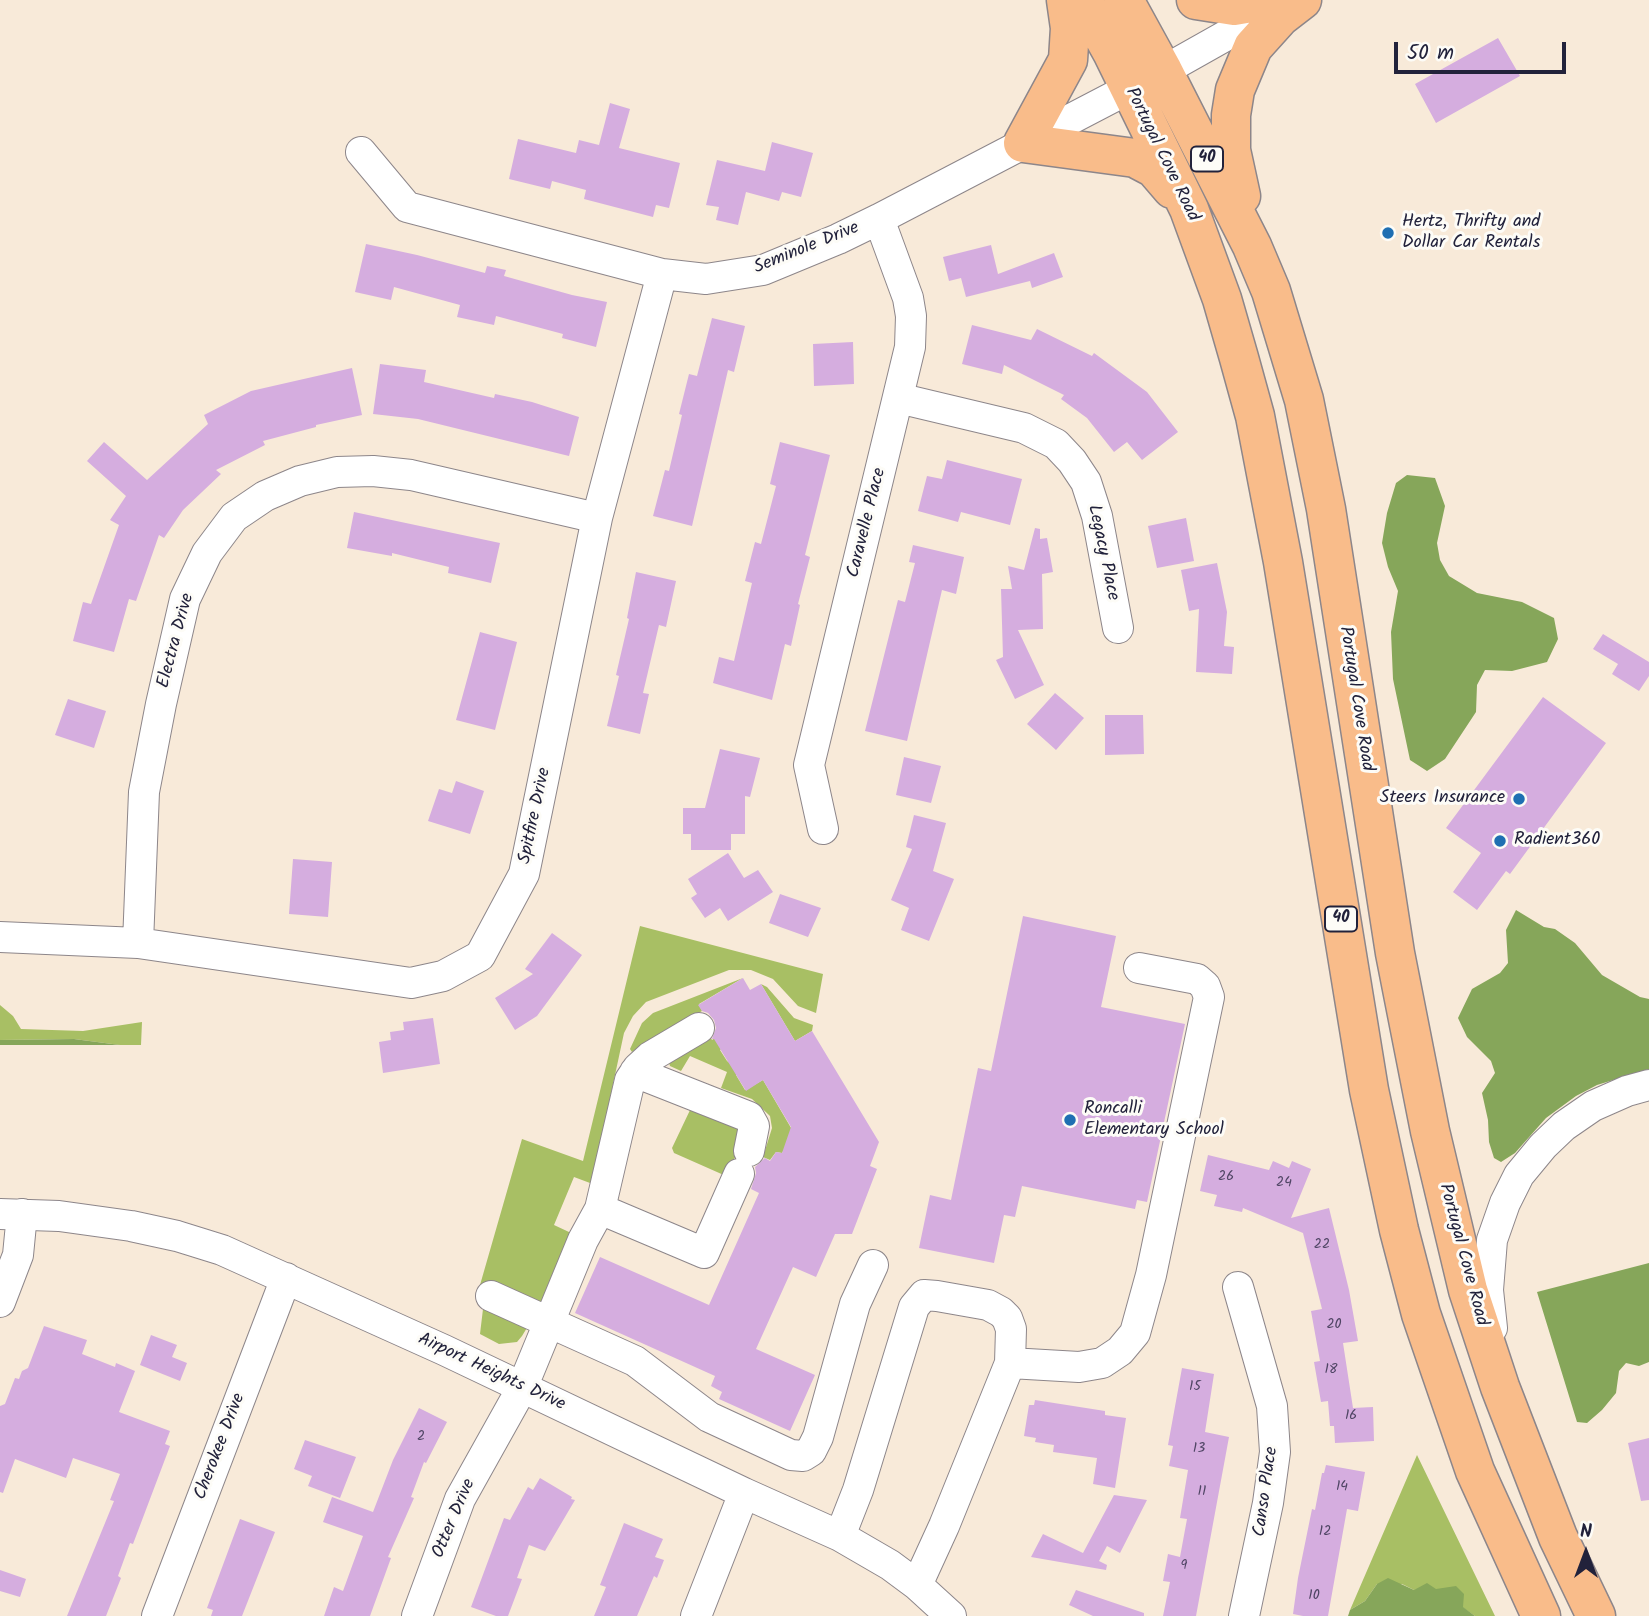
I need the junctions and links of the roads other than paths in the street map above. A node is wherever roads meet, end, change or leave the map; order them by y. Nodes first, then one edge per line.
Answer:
1 (1066, 0) edge
2 (1083, 0) edge
3 (1124, 0) edge
4 (1196, 0) edge
5 (1269, 0) edge
6 (1289, 0) edge
7 (1302, 0) edge
8 (1163, 71) junction
9 (1129, 88) junction
10 (1023, 143) junction
11 (361, 152) dead end
12 (1189, 209) junction
13 (879, 219) junction
14 (1252, 246) junction
15 (662, 274) junction
16 (898, 398) junction
17 (597, 518) junction
18 (1118, 628) dead end
19 (823, 829) dead end
20 (0, 937) edge
21 (138, 943) junction
22 (1139, 968) dead end
23 (699, 1028) dead end
24 (635, 1072) junction
25 (1649, 1086) edge
26 (600, 1209) junction
27 (11, 1214) edge
28 (873, 1265) dead end
29 (286, 1278) junction
30 (1238, 1287) dead end
31 (491, 1296) dead end
32 (0, 1302) edge
33 (549, 1322) junction
34 (1010, 1363) junction
35 (1500, 1387) junction
36 (522, 1388) junction
37 (744, 1493) junction
38 (840, 1535) junction
39 (917, 1585) junction
40 (157, 1616) edge
41 (417, 1616) edge
42 (696, 1616) edge
43 (951, 1616) edge
44 (1244, 1616) edge
45 (1541, 1616) edge
46 (1596, 1616) edge

1 - 10 main road
2 - 9 main road, Portugal Cove Road / 40
3 - 8 main road, Portugal Cove Road / 40
4 - 5 main road
6 - 8 street, Seminole Drive
7 - 14 main road
8 - 9 street, Seminole Drive
8 - 14 main road, Portugal Cove Road / 40
9 - 10 street, Seminole Drive
9 - 12 main road, Portugal Cove Road / 40
10 - 12 main road
10 - 13 street, Seminole Drive
11 - 15 street, Seminole Drive
12 - 45 main road, Portugal Cove Road / 40
13 - 15 street, Seminole Drive
13 - 16 street, Caravelle Place
14 - 35 main road, Portugal Cove Road / 40
15 - 17 street, Spitfire Drive
16 - 18 street, Legacy Place
16 - 19 street, Caravelle Place
17 - 21 street, Spitfire Drive
17 - 21 street, Electra Drive
20 - 21 street, Spitfire Drive
22 - 34 street
23 - 24 street
24 - 26 street, Otter Drive
24 - 26 street
25 - 35 street
26 - 33 street, Otter Drive
27 - 29 street, Airport Heights Drive
27 - 32 street
28 - 33 street
29 - 36 street, Airport Heights Drive
29 - 40 street, Cherokee Drive
30 - 44 street, Canso Place
31 - 33 street
33 - 36 street, Otter Drive
34 - 38 street
34 - 39 street
35 - 46 main road, Portugal Cove Road / 40
36 - 37 street, Airport Heights Drive
36 - 41 street, Otter Drive
37 - 38 street, Airport Heights Drive
37 - 42 street
38 - 39 street, Airport Heights Drive
39 - 43 street, Airport Heights Drive

